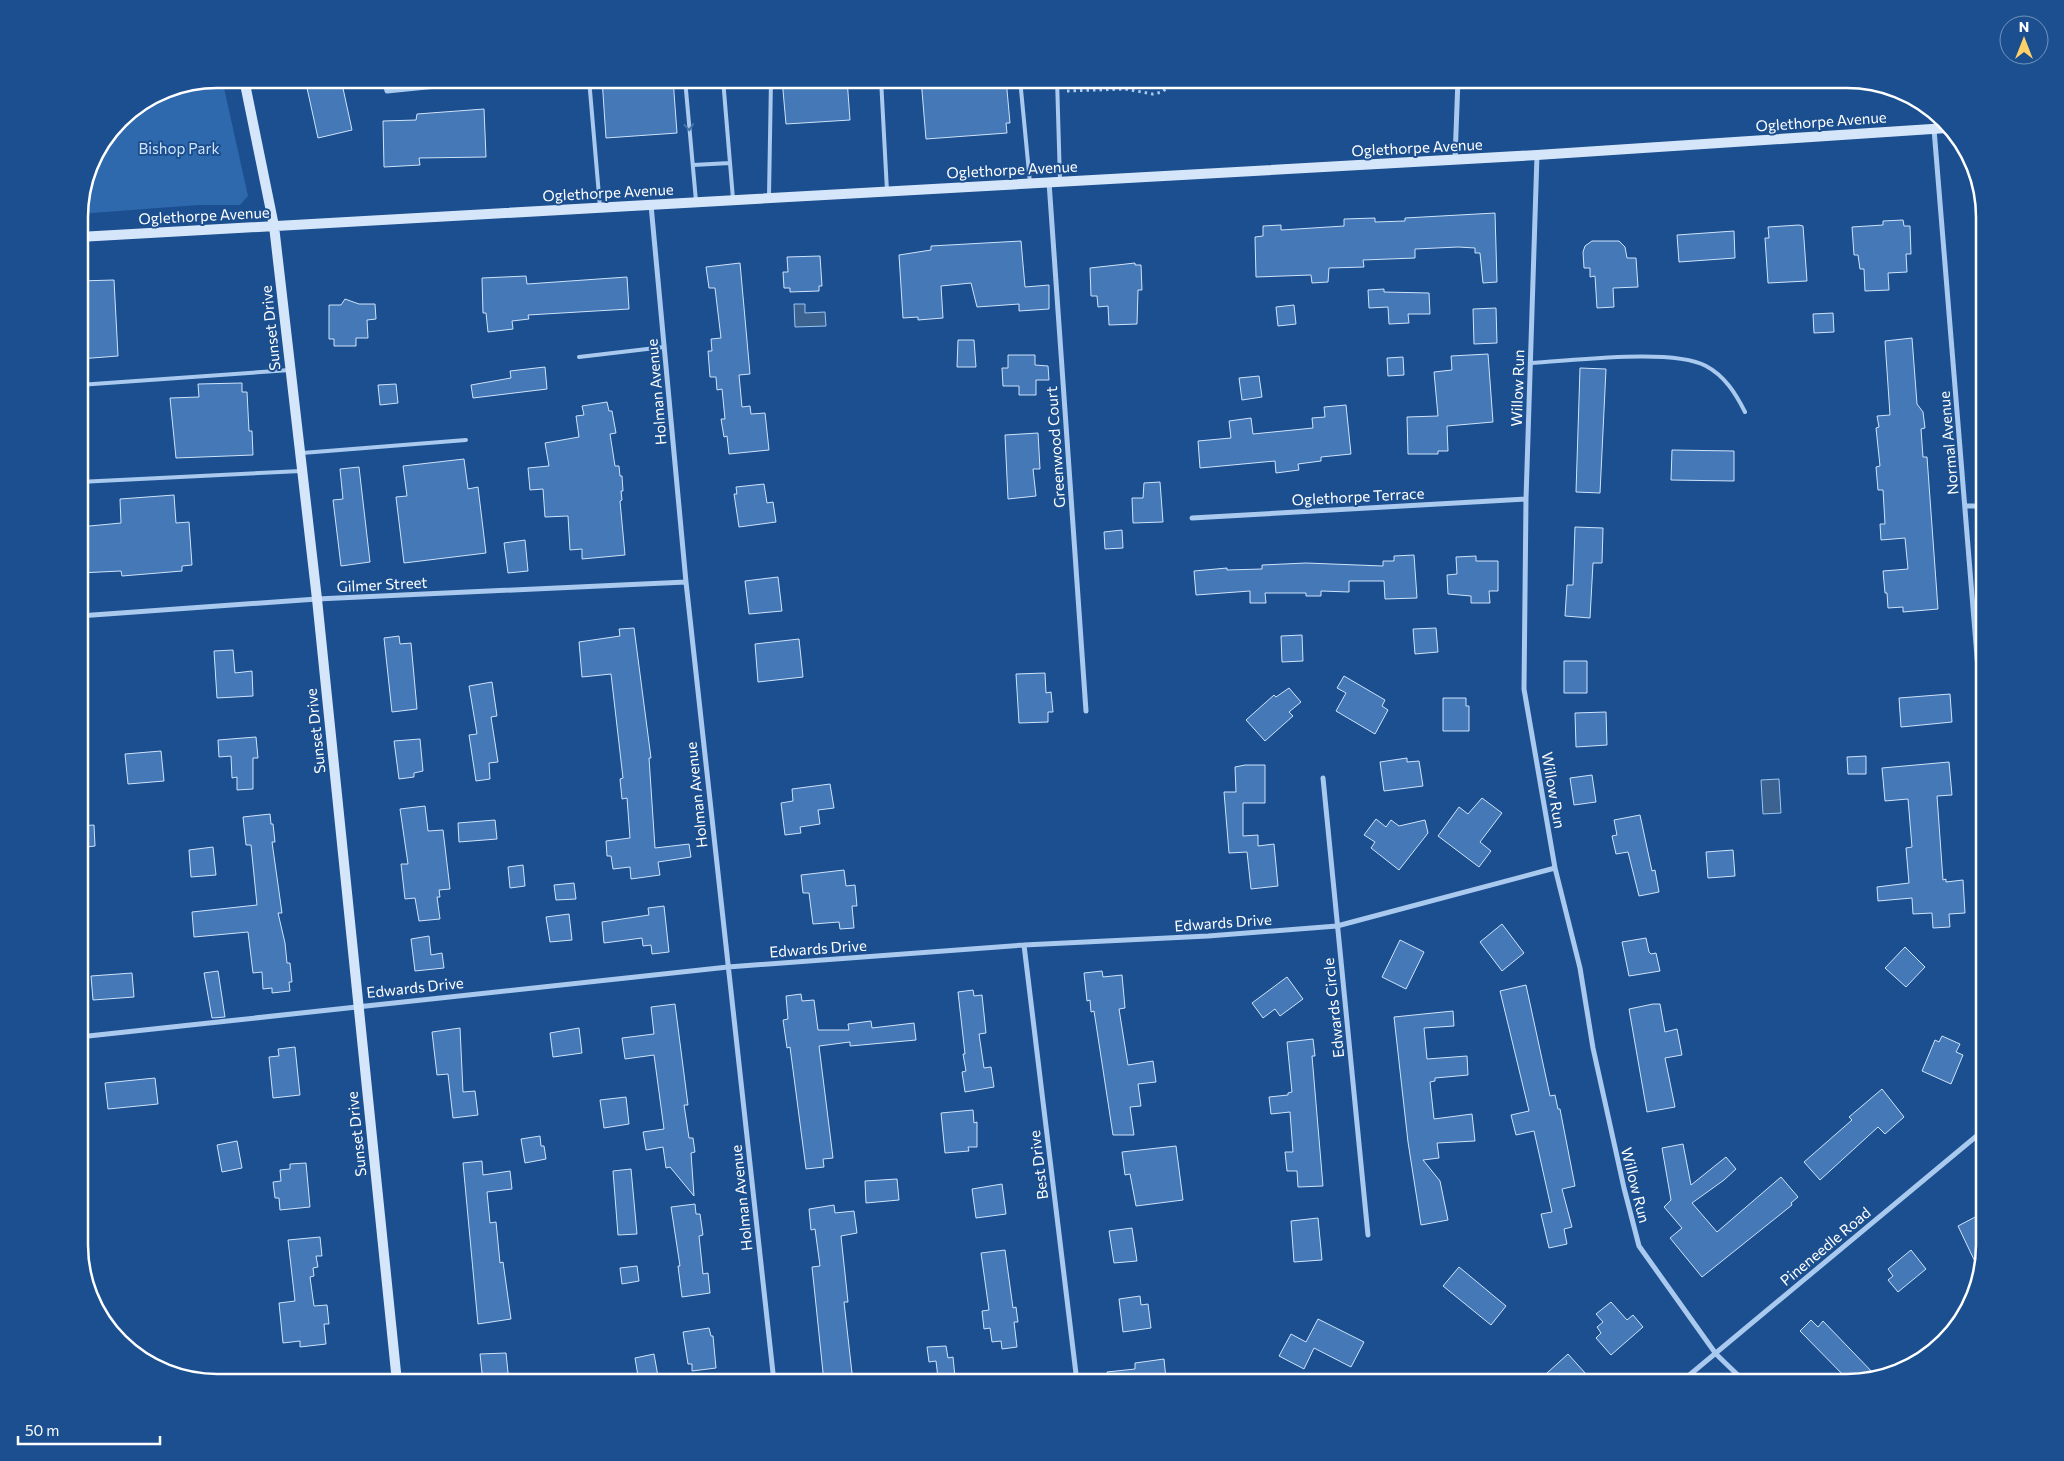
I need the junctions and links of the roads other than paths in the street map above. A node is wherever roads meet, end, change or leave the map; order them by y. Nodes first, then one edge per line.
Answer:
1 (246, 88) edge
2 (386, 88) edge
3 (417, 88) edge
4 (590, 88) edge
5 (686, 88) edge
6 (724, 88) edge
7 (771, 88) edge
8 (881, 88) edge
9 (1021, 88) edge
10 (1058, 88) edge
11 (1458, 88) edge
12 (1942, 128) edge
13 (1934, 129) junction
14 (1537, 155) junction
15 (1455, 159) junction
16 (730, 163) junction
17 (693, 165) junction
18 (1060, 181) junction
19 (1048, 182) junction
20 (1030, 183) junction
21 (887, 191) junction
22 (769, 198) junction
23 (734, 201) junction
24 (696, 203) junction
25 (651, 205) junction
26 (600, 208) junction
27 (274, 226) junction
28 (88, 236) edge
29 (664, 347) junction
30 (579, 357) dead end
31 (1530, 363) junction
32 (290, 370) junction
33 (88, 385) edge
34 (1745, 412) dead end
35 (466, 440) dead end
36 (299, 453) junction
37 (302, 471) junction
38 (88, 482) edge
39 (1526, 499) junction
40 (1966, 506) junction
41 (1977, 506) edge
42 (1192, 518) dead end
43 (686, 582) junction
44 (317, 599) junction
45 (88, 615) edge
46 (1977, 650) edge
47 (1086, 710) dead end
48 (1323, 778) dead end
49 (1555, 868) junction
50 (1337, 926) junction
51 (1024, 945) junction
52 (728, 967) junction
53 (358, 1006) junction
54 (88, 1036) edge
55 (1977, 1136) edge
56 (1368, 1235) dead end
57 (1716, 1354) junction
58 (396, 1374) edge
59 (773, 1374) edge
60 (1076, 1374) edge
61 (1690, 1374) edge
62 (1737, 1374) edge

1 - 27 main road, Sunset Drive
2 - 3 street
4 - 26 lane
5 -> 17 lane
6 - 16 lane
7 - 22 lane
8 - 21 lane
9 - 20 lane
10 - 18 lane
11 - 15 street
12 - 13 main road, Oglethorpe Avenue
13 - 14 main road, Oglethorpe Avenue
13 - 40 street, Normal Avenue
14 - 15 main road, Oglethorpe Avenue
14 - 31 street, Willow Run
15 - 18 main road, Oglethorpe Avenue
16 - 17 lane
16 - 23 lane
17 - 24 lane
18 - 19 main road, Oglethorpe Avenue
19 - 20 main road, Oglethorpe Avenue
19 - 47 street, Greenwood Court
20 - 21 main road, Oglethorpe Avenue
21 - 22 main road, Oglethorpe Avenue
22 - 23 main road, Oglethorpe Avenue
23 - 24 main road, Oglethorpe Avenue
24 - 25 main road, Oglethorpe Avenue
25 - 26 main road, Oglethorpe Avenue
25 - 29 street, Holman Avenue
26 - 27 main road, Oglethorpe Avenue
27 - 28 main road, Oglethorpe Avenue
27 - 32 main road, Sunset Drive
29 - 30 lane
29 - 43 street, Holman Avenue
31 - 34 lane
31 - 39 street, Willow Run
32 - 33 lane
32 - 36 main road, Sunset Drive
35 - 36 lane
36 - 37 main road, Sunset Drive
37 - 38 lane
37 - 44 main road, Sunset Drive
39 - 42 street, Oglethorpe Terrace
39 - 49 street, Willow Run
40 - 41 street
40 - 46 street, Normal Avenue
43 - 44 street, Gilmer Street
43 - 52 street, Holman Avenue
44 - 45 street, Gilmer Street
44 - 53 main road, Sunset Drive
48 - 50 street, Edwards Circle
49 - 50 street, Edwards Drive
49 - 57 street, Willow Run
50 - 51 street, Edwards Drive
50 - 56 street, Edwards Circle
51 - 52 street, Edwards Drive
51 - 60 street, Best Drive
52 - 53 street, Edwards Drive
52 - 59 street, Holman Avenue
53 - 54 street, Edwards Drive
53 - 58 main road, Sunset Drive
55 - 57 street, Pineneedle Road
57 - 61 street, Pineneedle Road
57 - 62 street, Willow Run

